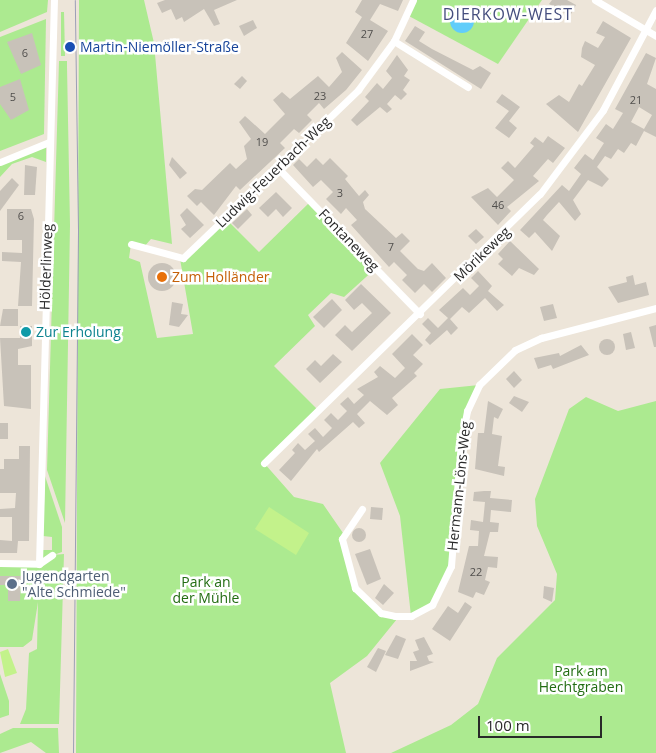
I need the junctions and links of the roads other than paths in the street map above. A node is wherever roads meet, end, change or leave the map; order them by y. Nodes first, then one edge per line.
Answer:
1 (54, 0) edge
2 (413, 0) edge
3 (594, 0) edge
4 (656, 10) edge
5 (647, 30) junction
6 (656, 36) edge
7 (394, 41) junction
8 (468, 88) dead end
9 (49, 142) junction
10 (0, 162) edge
11 (277, 167) junction
12 (131, 244) dead end
13 (656, 308) edge
14 (420, 314) junction
15 (264, 463) dead end
16 (362, 509) dead end
17 (52, 554) dead end
18 (0, 563) edge
19 (40, 564) junction

1 - 9 street, Hölderlinweg
2 - 7 street, Ludwig-Feuerbach-Weg
3 - 5 street
4 - 5 street, Mörikeweg
5 - 6 street
5 - 14 street, Mörikeweg
7 - 8 street
7 - 11 street, Ludwig-Feuerbach-Weg
9 - 10 street
9 - 19 street, Hölderlinweg
11 - 12 street, Ludwig-Feuerbach-Weg
11 - 14 street, Fontaneweg
13 - 16 street, Hermann-Löns-Weg
14 - 15 street, Mörikeweg
17 - 19 street
18 - 19 street

